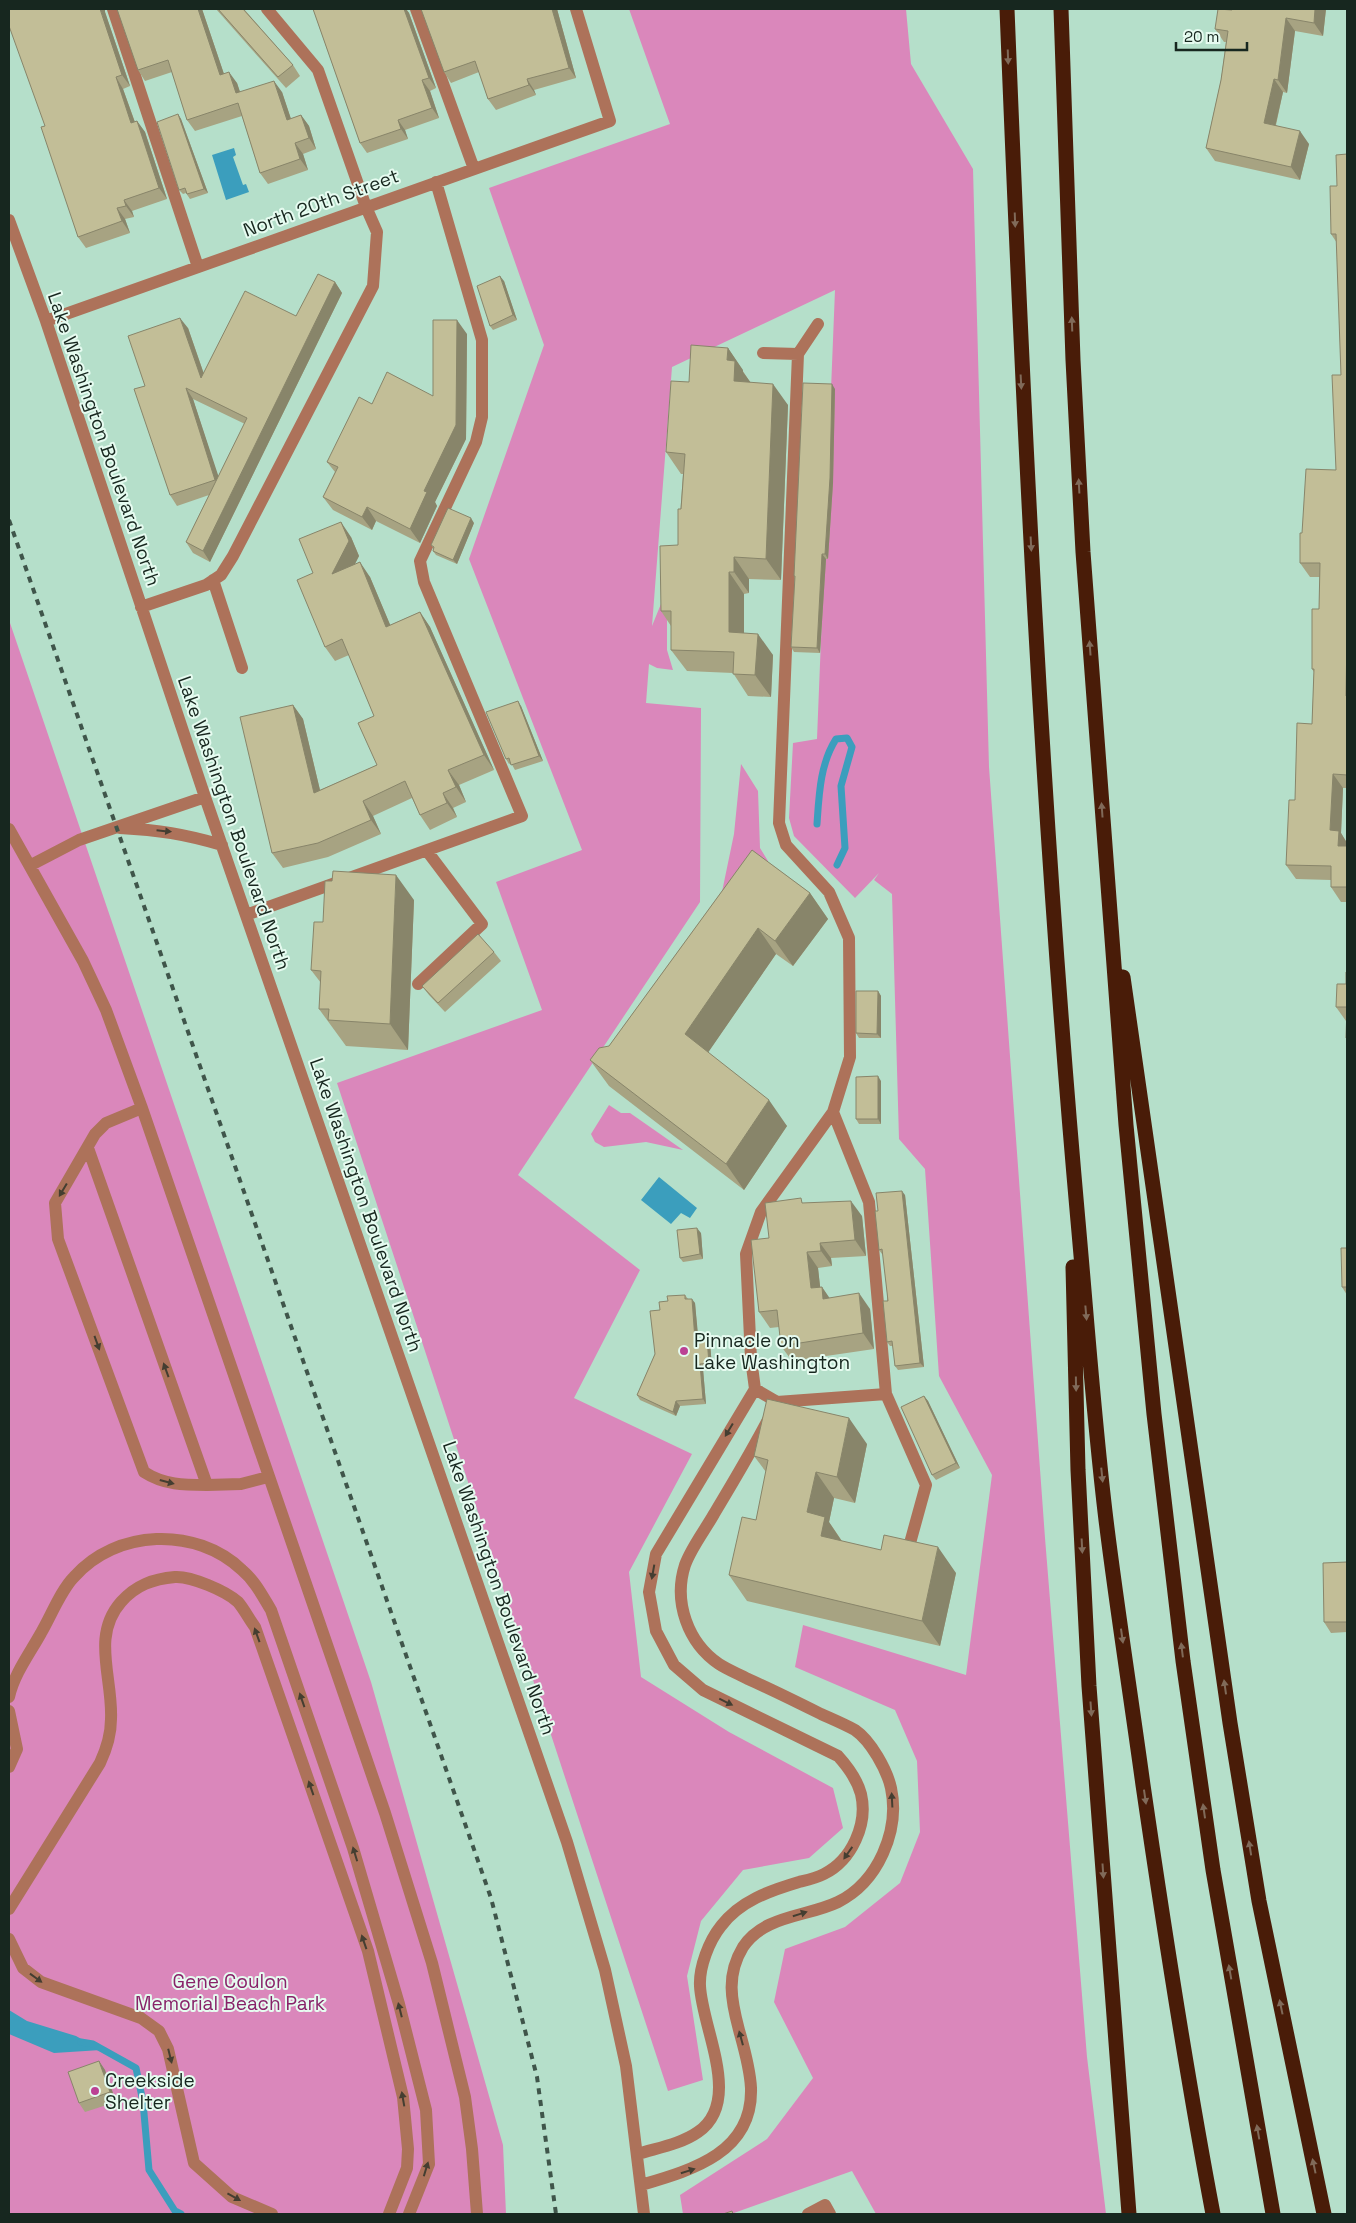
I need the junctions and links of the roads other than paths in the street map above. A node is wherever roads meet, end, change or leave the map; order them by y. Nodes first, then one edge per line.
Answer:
1 (113, 9) edge
2 (267, 9) edge
3 (416, 9) edge
4 (576, 9) edge
5 (1006, 9) edge
6 (1061, 9) edge
7 (474, 168) junction
8 (436, 182) junction
9 (366, 208) junction
10 (9, 220) edge
11 (198, 267) junction
12 (46, 321) junction
13 (818, 324) dead end
14 (763, 353) dead end
15 (798, 354) junction
16 (213, 580) junction
17 (141, 607) junction
18 (242, 668) dead end
19 (205, 797) junction
20 (115, 827) junction
21 (9, 829) edge
22 (222, 846) junction
23 (427, 851) junction
24 (1105, 859) junction
25 (31, 865) junction
26 (246, 916) junction
27 (418, 984) dead end
28 (142, 1108) junction
29 (833, 1112) junction
30 (1069, 1125) junction
31 (88, 1148) junction
32 (755, 1388) junction
33 (886, 1394) junction
34 (777, 1402) junction
35 (268, 1477) junction
36 (207, 1485) junction
37 (907, 1554) edge
38 (9, 1697) edge
39 (9, 1711) edge
40 (10, 1726) edge
41 (13, 1747) edge
42 (9, 1767) edge
43 (9, 1909) edge
44 (9, 1939) edge
45 (638, 2154) junction
46 (641, 2185) junction
47 (272, 2214) edge
48 (389, 2214) edge
49 (409, 2214) edge
50 (478, 2214) edge
51 (644, 2214) edge
52 (808, 2214) edge
53 (830, 2214) edge
54 (1129, 2214) edge
55 (1212, 2214) edge
56 (1272, 2214) edge
57 (1324, 2214) edge

1 - 11 street
2 - 9 street
3 - 7 street
4 - 7 street, North 20th Street
5 -> 30 highway
24 -> 6 highway
7 - 8 street, North 20th Street
8 - 9 street, North 20th Street
8 - 23 street
9 - 11 street, North 20th Street
9 - 16 street
10 - 12 street, Lake Washington Boulevard North
11 - 12 street, North 20th Street
12 - 17 street, Lake Washington Boulevard North
13 - 15 street
14 - 15 street
15 - 29 street
16 - 17 street
16 - 18 street
17 - 19 street, Lake Washington Boulevard North
19 - 20 street
19 - 22 street, Lake Washington Boulevard North
20 -> 22 street
20 - 25 street
21 - 25 street
22 - 26 street, Lake Washington Boulevard North
23 - 26 street
23 - 27 street
56 -> 24 highway
57 -> 24 highway
25 - 28 street
26 - 45 street, Lake Washington Boulevard North
28 - 31 street
28 - 35 street
29 - 32 street
29 - 33 street
30 -> 54 highway
30 -> 55 highway
36 -> 31 street
31 -> 36 street
32 - 34 street
32 -> 45 street
33 - 34 street
33 - 37 street
46 -> 34 street
35 - 36 street
35 - 50 street
49 -> 38 street
39 - 40 street
40 - 41 street
41 - 42 street
48 -> 43 street
44 -> 47 street
45 - 46 street, Lake Washington Boulevard North
46 - 51 street, Lake Washington Boulevard North
52 - 53 street

